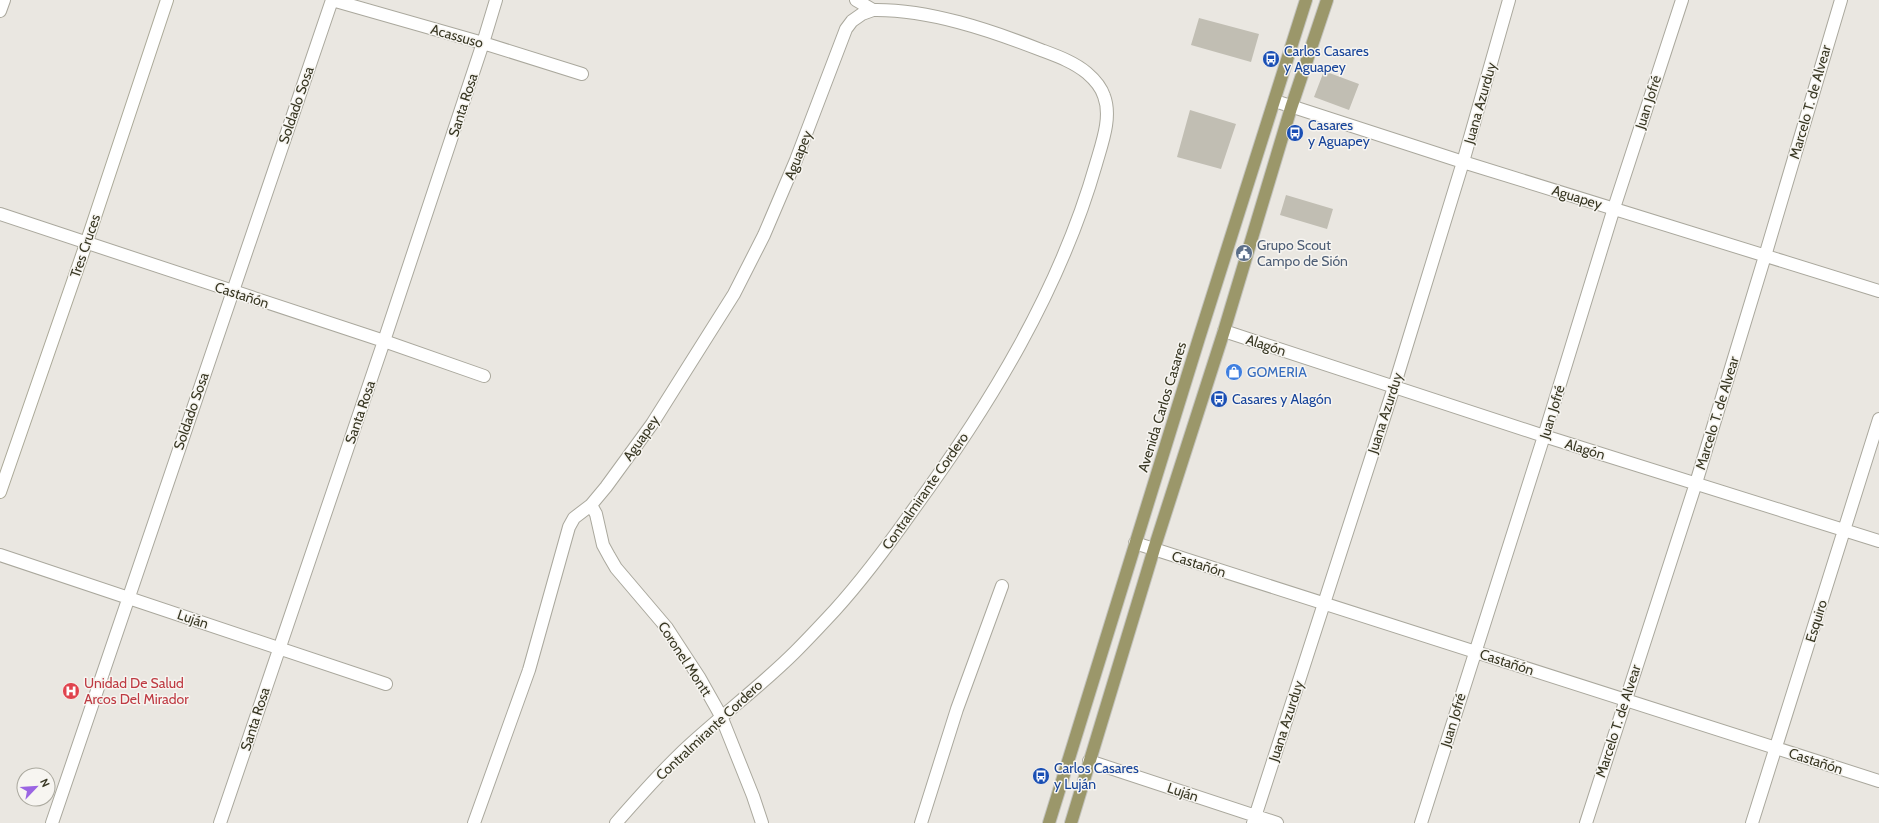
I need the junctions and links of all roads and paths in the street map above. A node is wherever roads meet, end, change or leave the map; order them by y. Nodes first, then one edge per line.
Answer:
1 (4, 0) edge
2 (167, 0) edge
3 (332, 0) edge
4 (496, 0) edge
5 (856, 0) edge
6 (1306, 0) edge
7 (1327, 0) edge
8 (1509, 0) edge
9 (1682, 0) edge
10 (1841, 0) edge
11 (0, 10) edge
12 (873, 10) junction
13 (483, 43) junction
14 (582, 74) dead end
15 (1097, 83) joint
16 (1275, 101) junction
17 (1291, 108) junction
18 (1463, 162) junction
19 (1614, 208) junction
20 (0, 214) edge
21 (86, 244) junction
22 (1765, 256) junction
23 (1879, 291) edge
24 (232, 292) junction
25 (1224, 331) junction
26 (384, 341) junction
27 (484, 376) dead end
28 (1394, 387) junction
29 (1879, 419) edge
30 (1544, 436) junction
31 (1696, 483) junction
32 (0, 492) edge
33 (591, 505) junction
34 (1844, 530) junction
35 (1879, 541) edge
36 (1135, 543) junction
37 (1154, 549) junction
38 (0, 555) edge
39 (1002, 586) dead end
40 (128, 596) junction
41 (1323, 604) junction
42 (278, 649) junction
43 (1474, 651) junction
44 (386, 684) dead end
45 (1625, 699) junction
46 (720, 716) junction
47 (1777, 748) junction
48 (1089, 761) junction
49 (1879, 781) edge
50 (1254, 819) edge
51 (52, 823) edge
52 (220, 823) edge
53 (474, 823) edge
54 (616, 823) edge
55 (762, 823) edge
56 (921, 823) edge
57 (1049, 823) edge
58 (1071, 823) edge
59 (1278, 823) edge
60 (1421, 823) edge
61 (1586, 823) edge
62 (1752, 823) edge

1 - 11 street
2 - 21 street, Tres Cruces
3 - 13 street, Acassuso
3 - 24 street, Soldado Sosa
4 - 13 street, Santa Rosa
5 - 12 street
6 - 16 main road, Avenida Carlos Casares
7 - 17 main road
8 - 18 street, Juana Azurduy
9 - 19 street, Juan Jofré
10 - 22 street, Marcelo T. de Alvear
12 - 15 street, Aguapey
12 - 33 street, Aguapey
13 - 14 street, Acassuso
13 - 26 street, Santa Rosa
15 - 46 street, Contralmirante Cordero
16 - 17 street, Aguapey
16 - 36 main road, Avenida Carlos Casares
17 - 18 street, Aguapey
17 - 25 main road
18 - 19 street, Aguapey
18 - 28 street, Juana Azurduy
19 - 22 street, Aguapey
19 - 30 street, Juan Jofré
20 - 21 street, Castañón
21 - 24 street, Castañón
21 - 32 street, Tres Cruces
22 - 23 street, Aguapey
22 - 31 street, Marcelo T. de Alvear
24 - 26 street, Castañón
24 - 40 street, Soldado Sosa
25 - 28 street, Alagón
25 - 37 main road
26 - 27 street, Castañón
26 - 42 street, Santa Rosa
28 - 30 street, Alagón
28 - 41 street, Juana Azurduy
29 - 34 street, Esquiro
30 - 31 street, Alagón
30 - 43 street, Juan Jofré
31 - 34 street, Alagón
31 - 45 street, Marcelo T. de Alvear
33 - 46 street, Coronel Montt
33 - 53 street, Aguapey
34 - 35 street, Alagón
34 - 47 street, Esquiro
36 - 37 street, Castañón
36 - 57 main road, Avenida Carlos Casares
37 - 41 street, Castañón
37 - 48 main road
38 - 40 street, Luján
39 - 56 street
40 - 42 street, Luján
40 - 51 street, Soldado Sosa
41 - 43 street, Castañón
41 - 50 street, Juana Azurduy
42 - 44 street, Luján
42 - 52 street, Santa Rosa
43 - 45 street, Castañón
43 - 60 street, Juan Jofré
45 - 47 street, Castañón
45 - 61 street, Marcelo T. de Alvear
46 - 54 street, Contralmirante Cordero
46 - 55 street, Coronel Montt
47 - 49 street, Castañón
47 - 62 street, Esquiro
48 - 50 street, Luján
48 - 58 main road
50 - 59 street, Luján

